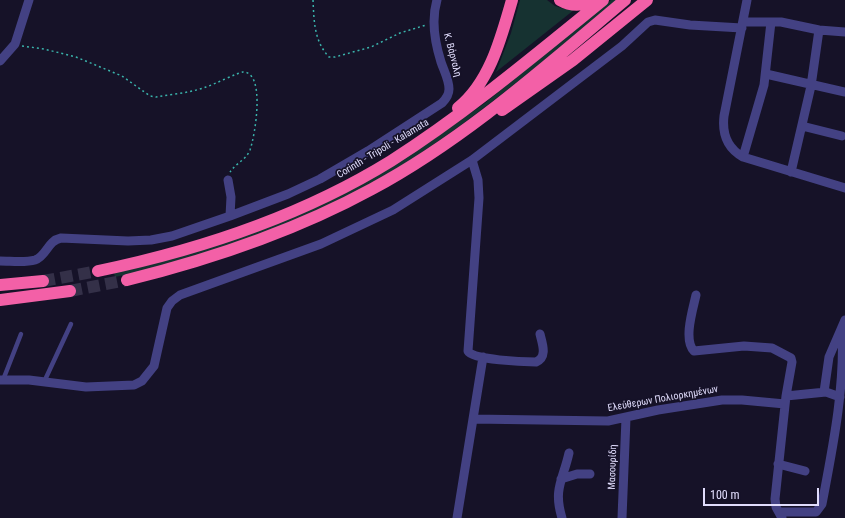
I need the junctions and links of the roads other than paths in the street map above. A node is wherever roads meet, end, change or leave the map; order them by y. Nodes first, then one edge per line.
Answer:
1 (28, 0) edge
2 (437, 0) edge
3 (512, 0) edge
4 (560, 0) edge
5 (595, 0) edge
6 (603, 0) edge
7 (625, 0) edge
8 (647, 0) edge
9 (746, 0) edge
10 (771, 22) junction
11 (742, 25) junction
12 (819, 30) junction
13 (845, 32) edge
14 (0, 61) edge
15 (766, 74) junction
16 (811, 86) junction
17 (845, 92) edge
18 (802, 126) junction
19 (842, 136) dead end
20 (743, 157) junction
21 (472, 160) junction
22 (390, 161) junction
23 (791, 172) junction
24 (399, 173) junction
25 (228, 180) road end
26 (845, 188) edge
27 (230, 216) junction
28 (0, 262) edge
29 (98, 271) tunnel mouth
30 (127, 280) tunnel mouth
31 (42, 281) tunnel mouth
32 (0, 285) edge
33 (70, 292) tunnel mouth
34 (696, 295) dead end
35 (0, 300) edge
36 (71, 324) dead end
37 (843, 324) edge
38 (21, 334) dead end
39 (540, 334) dead end
40 (483, 357) junction
41 (2, 380) edge
42 (44, 382) junction
43 (824, 392) junction
44 (840, 397) junction
45 (786, 400) junction
46 (843, 407) edge
47 (626, 418) junction
48 (473, 419) junction
49 (569, 453) dead end
50 (778, 464) junction
51 (805, 471) dead end
52 (590, 474) dead end
53 (561, 479) junction
54 (781, 515) edge
55 (457, 518) edge
56 (562, 518) edge
57 (622, 518) edge

1 - 14 street
2 - 27 street, Κ. Βάρναλη
3 - 22 highway
4 - 5 highway
6 - 22 highway, Corinth - Tripoli - Kalamata
7 - 24 highway
8 - 24 highway
9 - 11 street
10 - 11 street
10 - 12 street
10 - 15 street
11 - 20 street
11 - 21 street
12 - 13 street
12 - 16 street
15 - 16 street
15 - 20 street
16 - 17 street
16 - 18 street
18 - 19 street
18 - 23 street
20 - 23 street
21 - 40 street
21 - 42 street
22 - 29 highway, Corinth - Tripoli - Kalamata
23 - 26 street
24 - 30 highway
25 - 27 street
27 - 28 street
31 - 32 highway
33 - 35 highway
34 - 45 street
36 - 42 lane
37 - 43 street
37 - 44 street
38 - 41 lane
39 - 40 street
40 - 48 street
41 - 42 street
43 - 44 street
43 - 45 street, Ελεύθερων Πολιορκημένων
44 - 46 street
45 - 47 street, Ελεύθερων Πολιορκημένων
45 - 50 street
46 - 54 street
47 - 48 street, Ελεύθερων Πολιορκημένων
47 - 57 street, Μασουρίδη
48 - 55 street
49 - 53 street
50 - 51 street
50 - 54 street
52 - 53 street
53 - 56 street

